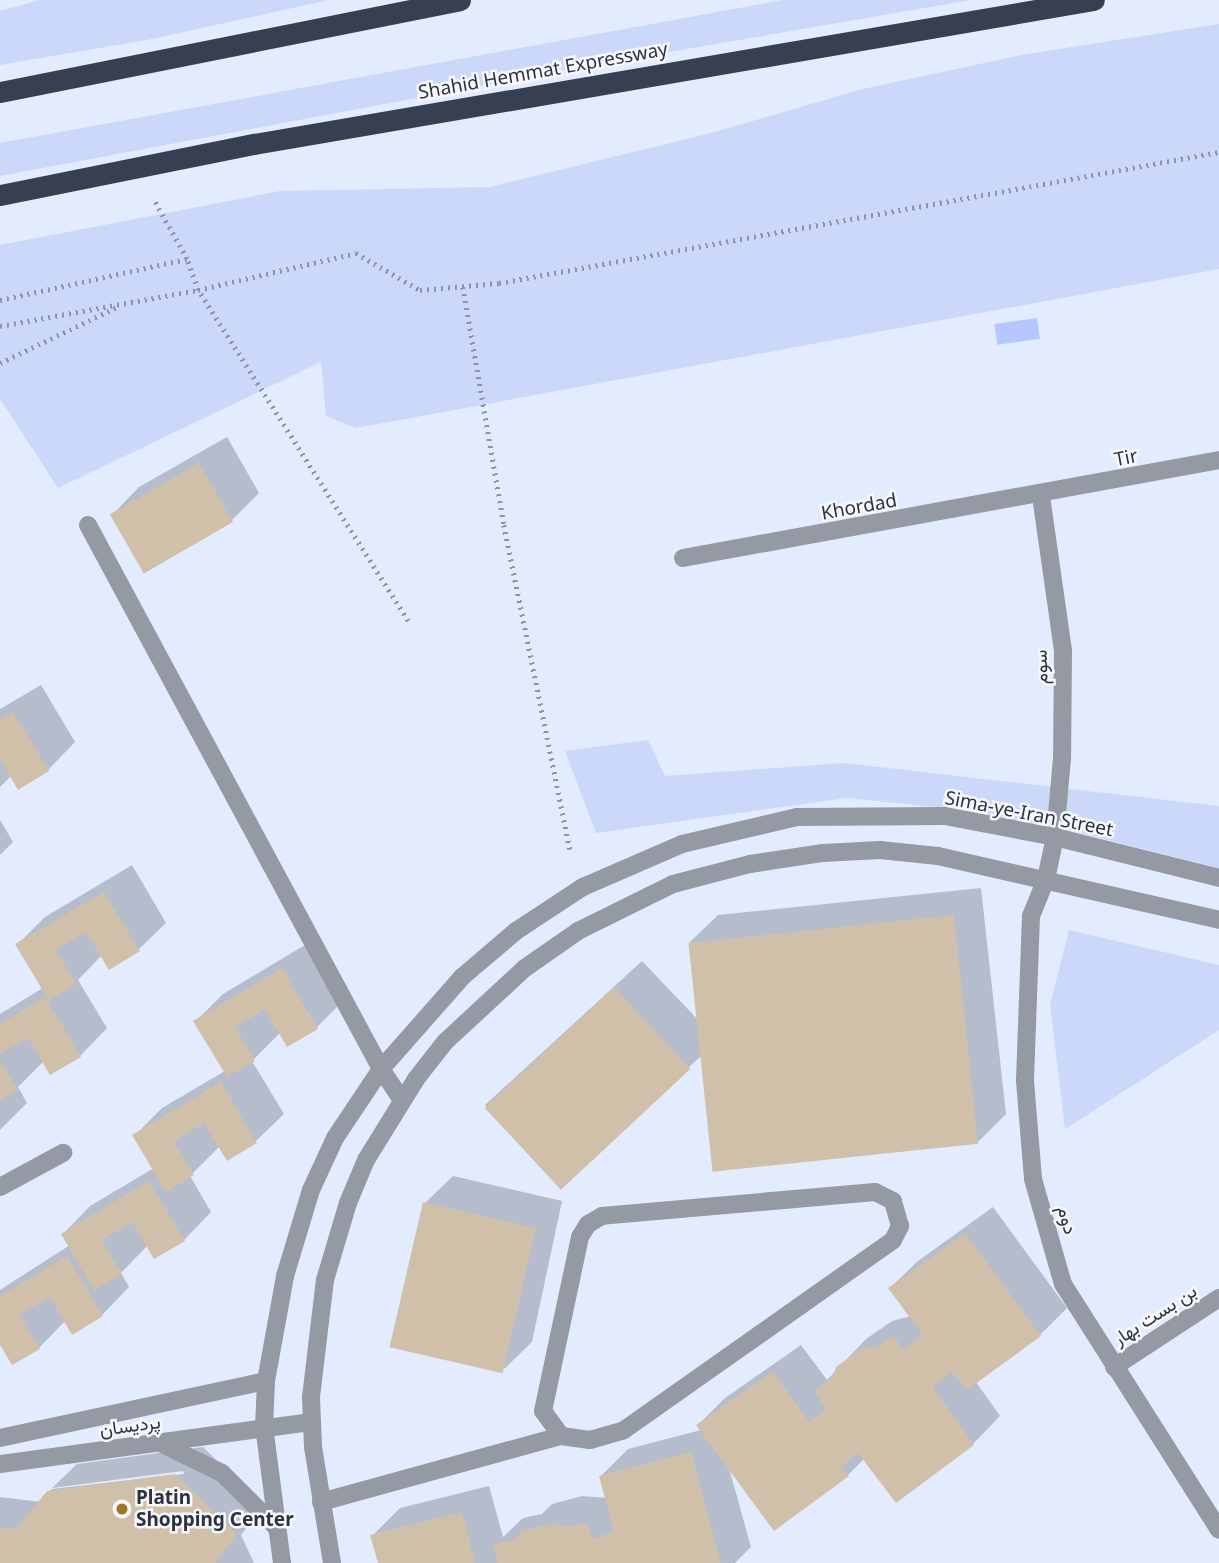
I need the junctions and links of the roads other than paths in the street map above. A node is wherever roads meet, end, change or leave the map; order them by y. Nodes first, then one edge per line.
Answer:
1 (431, 0) edge
2 (460, 0) edge
3 (1094, 0) edge
4 (406, 9) junction
5 (0, 92) edge
6 (0, 195) edge
7 (1219, 460) edge
8 (1041, 496) junction
9 (88, 525) dead end
10 (683, 558) dead end
11 (1055, 837) junction
12 (1219, 878) edge
13 (1046, 879) junction
14 (1219, 920) edge
15 (381, 1069) junction
16 (402, 1100) junction
17 (63, 1153) dead end
18 (0, 1187) edge
19 (1219, 1298) edge
20 (1114, 1367) junction
21 (266, 1381) junction
22 (312, 1422) junction
23 (264, 1427) junction
24 (561, 1436) junction
25 (0, 1438) edge
26 (161, 1444) junction
27 (0, 1464) edge
28 (321, 1502) junction
29 (276, 1527) junction
30 (1219, 1530) edge
31 (282, 1563) edge
32 (331, 1563) edge

1 - 4 highway
2 - 4 highway
3 - 6 highway, Shahid Hemmat Expressway
4 - 5 highway
7 - 8 street, Tir
8 - 10 street, Khordad
8 - 11 street, سوم
9 - 15 street
11 - 12 street, Sima-ye-Iran Street
11 - 13 street, سوم
11 - 15 street, Sima-ye-Iran Street
13 - 14 street
13 - 16 street
13 - 20 street, دوم
15 - 16 street
15 - 21 street, Sima-ye-Iran Street
16 - 22 street
17 - 18 street
19 - 20 street, بن بست بهار
20 - 30 street, دوم
21 - 23 street, Sima-ye-Iran Street
21 - 25 street
22 - 23 street, پردیسان
22 - 28 street
23 - 26 street, پردیسان
23 - 29 street, Sima-ye-Iran Street
24 - 24 street
24 - 28 street
26 - 27 street, پردیسان
26 - 29 street
28 - 32 street
29 - 31 street, Sima-ye-Iran Street

